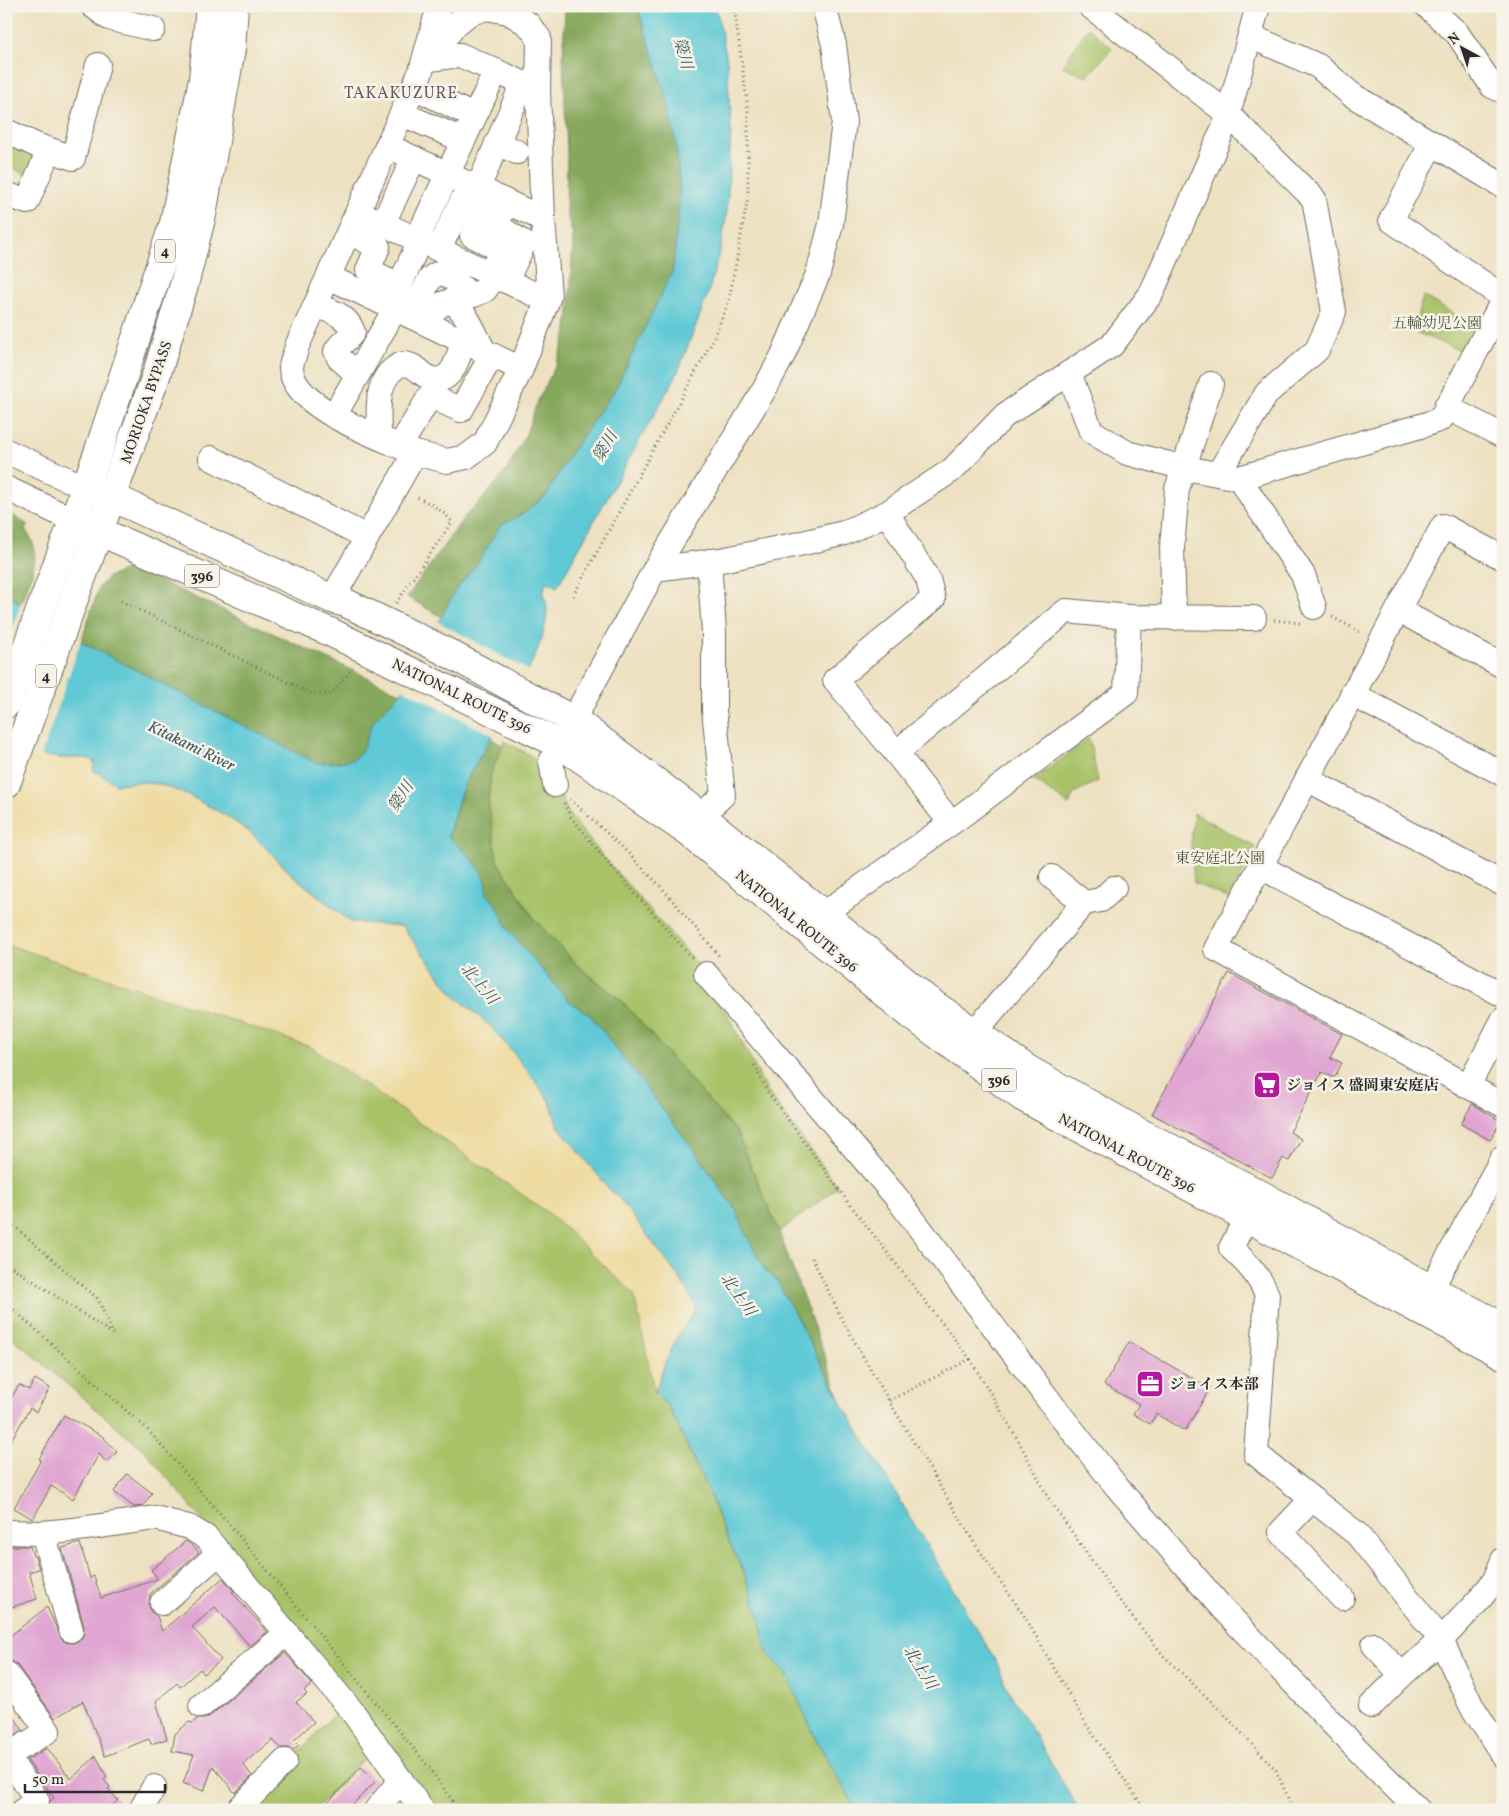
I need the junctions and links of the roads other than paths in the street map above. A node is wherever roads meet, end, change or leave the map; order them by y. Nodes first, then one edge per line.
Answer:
1 (93, 6) edge
2 (210, 6) edge
3 (234, 6) edge
4 (439, 6) edge
5 (824, 6) edge
6 (1090, 6) edge
7 (1258, 6) edge
8 (1427, 6) edge
9 (152, 30) dead end
10 (1250, 36) junction
11 (98, 65) dead end
12 (496, 71) junction
13 (422, 72) junction
14 (530, 86) junction
15 (1503, 91) edge
16 (454, 100) dead end
17 (402, 114) junction
18 (1228, 114) junction
19 (6, 131) edge
20 (463, 140) junction
21 (1432, 143) junction
22 (388, 146) junction
23 (49, 150) junction
24 (414, 158) junction
25 (447, 174) junction
26 (1503, 186) edge
27 (487, 192) junction
28 (6, 194) edge
29 (543, 219) junction
30 (354, 222) junction
31 (384, 223) junction
32 (425, 243) junction
33 (329, 277) junction
34 (497, 277) junction
35 (400, 285) junction
36 (1503, 299) edge
37 (547, 300) junction
38 (316, 305) junction
39 (404, 313) junction
40 (480, 349) junction
41 (521, 369) junction
42 (1069, 373) junction
43 (358, 374) junction
44 (1210, 384) dead end
45 (1446, 407) junction
46 (334, 416) junction
47 (1503, 436) edge
48 (398, 445) junction
49 (6, 451) edge
50 (211, 458) dead end
51 (1185, 468) junction
52 (1229, 476) junction
53 (6, 488) edge
54 (86, 488) junction
55 (112, 497) junction
56 (887, 513) junction
57 (73, 520) junction
58 (99, 531) junction
59 (367, 537) junction
60 (1503, 558) edge
61 (709, 561) junction
62 (655, 569) junction
63 (339, 601) junction
64 (1314, 607) dead end
65 (1398, 610) junction
66 (1129, 617) junction
67 (1174, 618) junction
68 (1254, 618) dead end
69 (1503, 666) edge
70 (1352, 694) junction
71 (6, 704) edge
72 (564, 715) junction
73 (551, 740) junction
74 (896, 753) junction
75 (1503, 774) edge
76 (1307, 779) junction
77 (6, 784) edge
78 (555, 785) road end
79 (951, 823) junction
80 (694, 824) junction
81 (1261, 867) junction
82 (1052, 876) dead end
83 (1503, 884) edge
84 (1114, 888) dead end
85 (1084, 903) junction
86 (816, 922) junction
87 (714, 967) road end
88 (1503, 995) edge
89 (1503, 1020) edge
90 (964, 1039) junction
91 (1468, 1086) junction
92 (1503, 1105) edge
93 (1503, 1157) edge
94 (1258, 1193) junction
95 (1246, 1218) junction
96 (1431, 1290) junction
97 (1503, 1327) edge
98 (1503, 1355) edge
99 (1312, 1499) junction
100 (6, 1532) edge
101 (43, 1533) junction
102 (219, 1553) junction
103 (1503, 1560) edge
104 (1342, 1598) dead end
105 (162, 1603) dead end
106 (71, 1630) dead end
107 (287, 1633) junction
108 (1441, 1640) junction
109 (1374, 1645) dead end
110 (6, 1673) edge
111 (1402, 1675) junction
112 (201, 1706) dead end
113 (1370, 1706) dead end
114 (1503, 1755) edge
115 (285, 1761) dead end
116 (401, 1780) junction
117 (154, 1787) dead end
118 (24, 1810) edge
119 (140, 1810) edge
120 (238, 1810) edge
121 (376, 1810) edge
122 (422, 1810) edge
123 (1418, 1810) edge

1 - 9 street
2 - 54 highway, MORIOKA BYPASS / 4
3 - 55 highway, MORIOKA BYPASS / 4
4 - 13 street
5 - 62 street
6 - 18 street
7 - 10 street
8 - 15 street
10 - 18 street
10 - 21 street
11 - 23 street
12 - 13 street
12 - 14 street
12 - 20 street
13 - 14 street
13 - 16 street
13 - 17 street
14 - 27 street
14 - 29 street
17 - 20 street
17 - 22 street
18 - 42 street
18 - 52 street
19 - 23 street
20 - 25 street
21 - 26 street
21 - 36 street
22 - 24 street
22 - 30 street
23 - 28 street
24 - 25 street
24 - 31 street
25 - 27 street
25 - 32 street
27 - 29 street
27 - 32 street
27 - 34 street
29 - 37 street
30 - 31 street
30 - 33 street
30 - 35 street
31 - 32 street
32 - 34 street
32 - 35 street
33 - 38 street
33 - 39 street
34 - 37 street
34 - 39 street
35 - 39 street
36 - 45 street
37 - 41 street
38 - 43 street
38 - 46 street
39 - 40 street
39 - 43 street
40 - 41 street
40 - 48 street
40 - 48 street
41 - 48 street
42 - 51 street
42 - 56 street
43 - 46 street
44 - 51 street
45 - 47 street
45 - 52 street
46 - 48 street
48 - 59 street
49 - 54 street
50 - 59 street
51 - 52 street
51 - 67 street
52 - 64 street
53 - 57 street
54 - 55 street
54 - 57 highway, MORIOKA BYPASS / 4
55 - 58 highway, MORIOKA BYPASS / 4
55 - 63 highway, NATIONAL ROUTE 396 / 396
56 - 61 street
56 - 74 street
57 - 58 highway, NATIONAL ROUTE 396 / 396
57 - 71 highway, MORIOKA BYPASS / 4
58 - 73 highway, NATIONAL ROUTE 396 / 396, bridge
58 - 77 highway, MORIOKA BYPASS / 4
59 - 63 street
60 - 65 street
61 - 62 street
61 - 80 street
62 - 72 street
63 - 72 highway, NATIONAL ROUTE 396 / 396, bridge
65 - 69 street
65 - 70 street
66 - 67 street
66 - 74 street
66 - 79 street
67 - 68 street
70 - 75 street
70 - 76 street
72 - 73 street
72 - 80 highway, NATIONAL ROUTE 396 / 396
73 - 78 street
73 - 80 highway, NATIONAL ROUTE 396 / 396
74 - 79 street
76 - 81 street
76 - 83 street
79 - 86 street
80 - 86 highway, NATIONAL ROUTE 396 / 396
81 - 88 street
81 - 91 street
82 - 85 street
84 - 85 street
85 - 90 street
86 - 90 highway, NATIONAL ROUTE 396 / 396
87 - 123 street
89 - 91 street
90 - 94 highway, NATIONAL ROUTE 396 / 396
90 - 95 highway, NATIONAL ROUTE 396 / 396
91 - 92 street
93 - 96 street
94 - 95 street
94 - 96 highway, NATIONAL ROUTE 396 / 396
95 - 98 highway, NATIONAL ROUTE 396 / 396
95 - 99 street
96 - 97 highway, NATIONAL ROUTE 396 / 396
99 - 104 street
99 - 108 street
100 - 101 street
101 - 102 street
101 - 106 street
102 - 105 street
102 - 107 street
103 - 108 street
107 - 112 street
107 - 116 street
108 - 111 street
108 - 114 street
109 - 111 street
110 - 118 street
111 - 113 street
115 - 120 street
116 - 121 street
116 - 122 street
117 - 119 street

